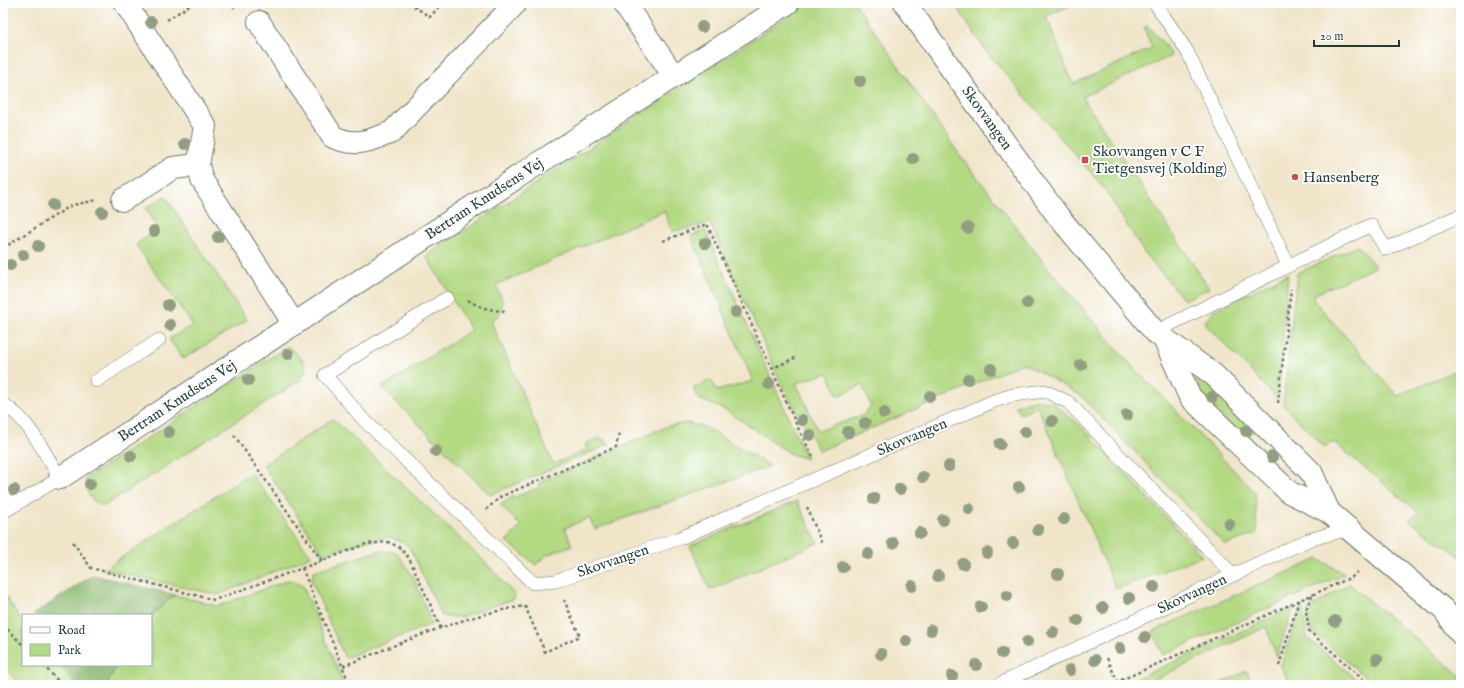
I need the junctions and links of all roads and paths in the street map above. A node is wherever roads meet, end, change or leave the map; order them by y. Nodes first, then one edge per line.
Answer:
1 (124, 3) edge
2 (193, 3) edge
3 (409, 3) edge
4 (442, 3) edge
5 (516, 3) edge
6 (624, 3) edge
7 (788, 3) edge
8 (905, 3) edge
9 (1155, 3) edge
10 (259, 22) dead end
11 (145, 35) junction
12 (674, 76) junction
13 (198, 165) junction
14 (123, 200) joint
15 (1461, 215) edge
16 (663, 241) dead end
17 (3, 248) edge
18 (1288, 265) junction
19 (447, 298) joint
20 (508, 311) dead end
21 (294, 324) junction
22 (1160, 336) junction
23 (159, 340) dead end
24 (795, 358) dead end
25 (771, 369) junction
26 (96, 381) dead end
27 (3, 404) edge
28 (1271, 432) junction
29 (619, 433) dead end
30 (234, 435) dead end
31 (823, 475) junction
32 (60, 478) junction
33 (798, 486) junction
34 (3, 496) edge
35 (21, 501) junction
36 (3, 512) edge
37 (1329, 512) junction
38 (472, 524) junction
39 (1349, 529) junction
40 (73, 542) dead end
41 (823, 546) dead end
42 (1378, 553) junction
43 (322, 561) junction
44 (302, 568) junction
45 (1233, 574) junction
46 (556, 581) junction
47 (8, 585) dead end
48 (3, 587) edge
49 (1313, 594) junction
50 (1300, 600) junction
51 (1452, 614) edge
52 (3, 625) edge
53 (442, 628) junction
54 (1461, 634) edge
55 (1098, 638) junction
56 (22, 644) edge
57 (44, 666) edge
58 (343, 666) junction
59 (1278, 666) dead end
60 (1118, 683) edge
61 (62, 685) edge
62 (350, 685) edge
63 (998, 685) edge
64 (1110, 685) edge
65 (1369, 685) edge

1 - 11 street
2 - 11 path
3 - 4 path
5 - 10 street
6 - 12 street
7 - 12 street, Bertram Knudsens Vej
8 - 22 street, Skovvangen
9 - 18 lane
11 - 13 street
12 - 21 street, Bertram Knudsens Vej
13 - 14 street
13 - 21 street
14 - 17 path
15 - 18 lane
16 - 25 path
18 - 22 lane
18 - 28 path
19 - 20 path
19 - 38 lane
21 - 32 street, Bertram Knudsens Vej
22 - 28 street, Skovvangen
22 - 37 street, Skovvangen
23 - 26 lane
24 - 25 path
25 - 31 path
27 - 32 lane
28 - 37 street, Skovvangen
29 - 38 path
30 - 43 path
31 - 33 lane, Skovvangen
31 - 45 lane, Skovvangen
32 - 35 lane
33 - 41 path
33 - 46 lane, Skovvangen
34 - 35 lane
35 - 36 lane
37 - 39 street, Skovvangen
38 - 46 lane, Skovvangen
39 - 42 street, Skovvangen
39 - 45 lane, Skovvangen
40 - 44 path
42 - 49 path
42 - 51 street, Skovvangen
43 - 44 path
43 - 53 path
44 - 58 path
45 - 55 lane, Skovvangen
46 - 53 path
47 - 48 path
49 - 50 path
49 - 65 path
50 - 59 path
50 - 60 path
51 - 54 street, Skovvangen
52 - 56 path
53 - 58 path
55 - 60 path
55 - 63 lane, Skovvangen
57 - 61 path
58 - 62 path
60 - 64 path

